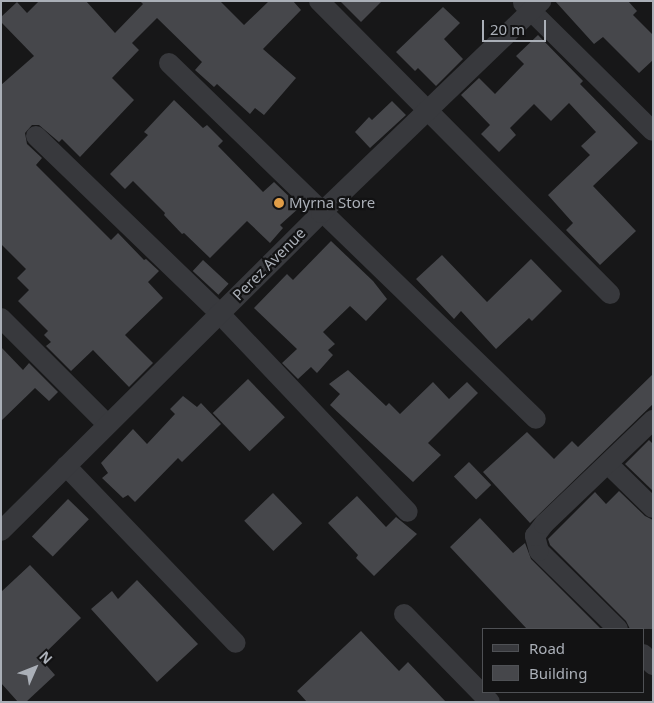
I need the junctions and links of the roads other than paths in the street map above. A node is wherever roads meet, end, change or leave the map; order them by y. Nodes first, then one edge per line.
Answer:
1 (320, 1) edge
2 (531, 4) edge
3 (169, 63) dead end
4 (427, 111) junction
5 (653, 131) edge
6 (36, 136) dead end
7 (321, 212) junction
8 (610, 294) dead end
9 (219, 313) junction
10 (1, 318) edge
11 (536, 419) dead end
12 (653, 420) edge
13 (107, 424) junction
14 (608, 464) junction
15 (66, 466) junction
16 (653, 508) edge
17 (408, 512) dead end
18 (2, 528) edge
19 (404, 614) dead end
20 (617, 628) edge
21 (236, 642) dead end
22 (644, 655) edge
23 (653, 664) edge
24 (490, 702) edge

1 - 4 street
2 - 4 street, Perez Avenue
2 - 5 street
3 - 7 street
4 - 7 street, Perez Avenue
4 - 8 street
6 - 9 street
7 - 9 street, Perez Avenue
7 - 11 street
9 - 13 street, Perez Avenue
9 - 17 street
10 - 13 street
12 - 14 street
13 - 15 street, Perez Avenue
14 - 16 street
14 - 20 street
15 - 18 street, Perez Avenue
15 - 21 street
19 - 24 street
22 - 23 street

